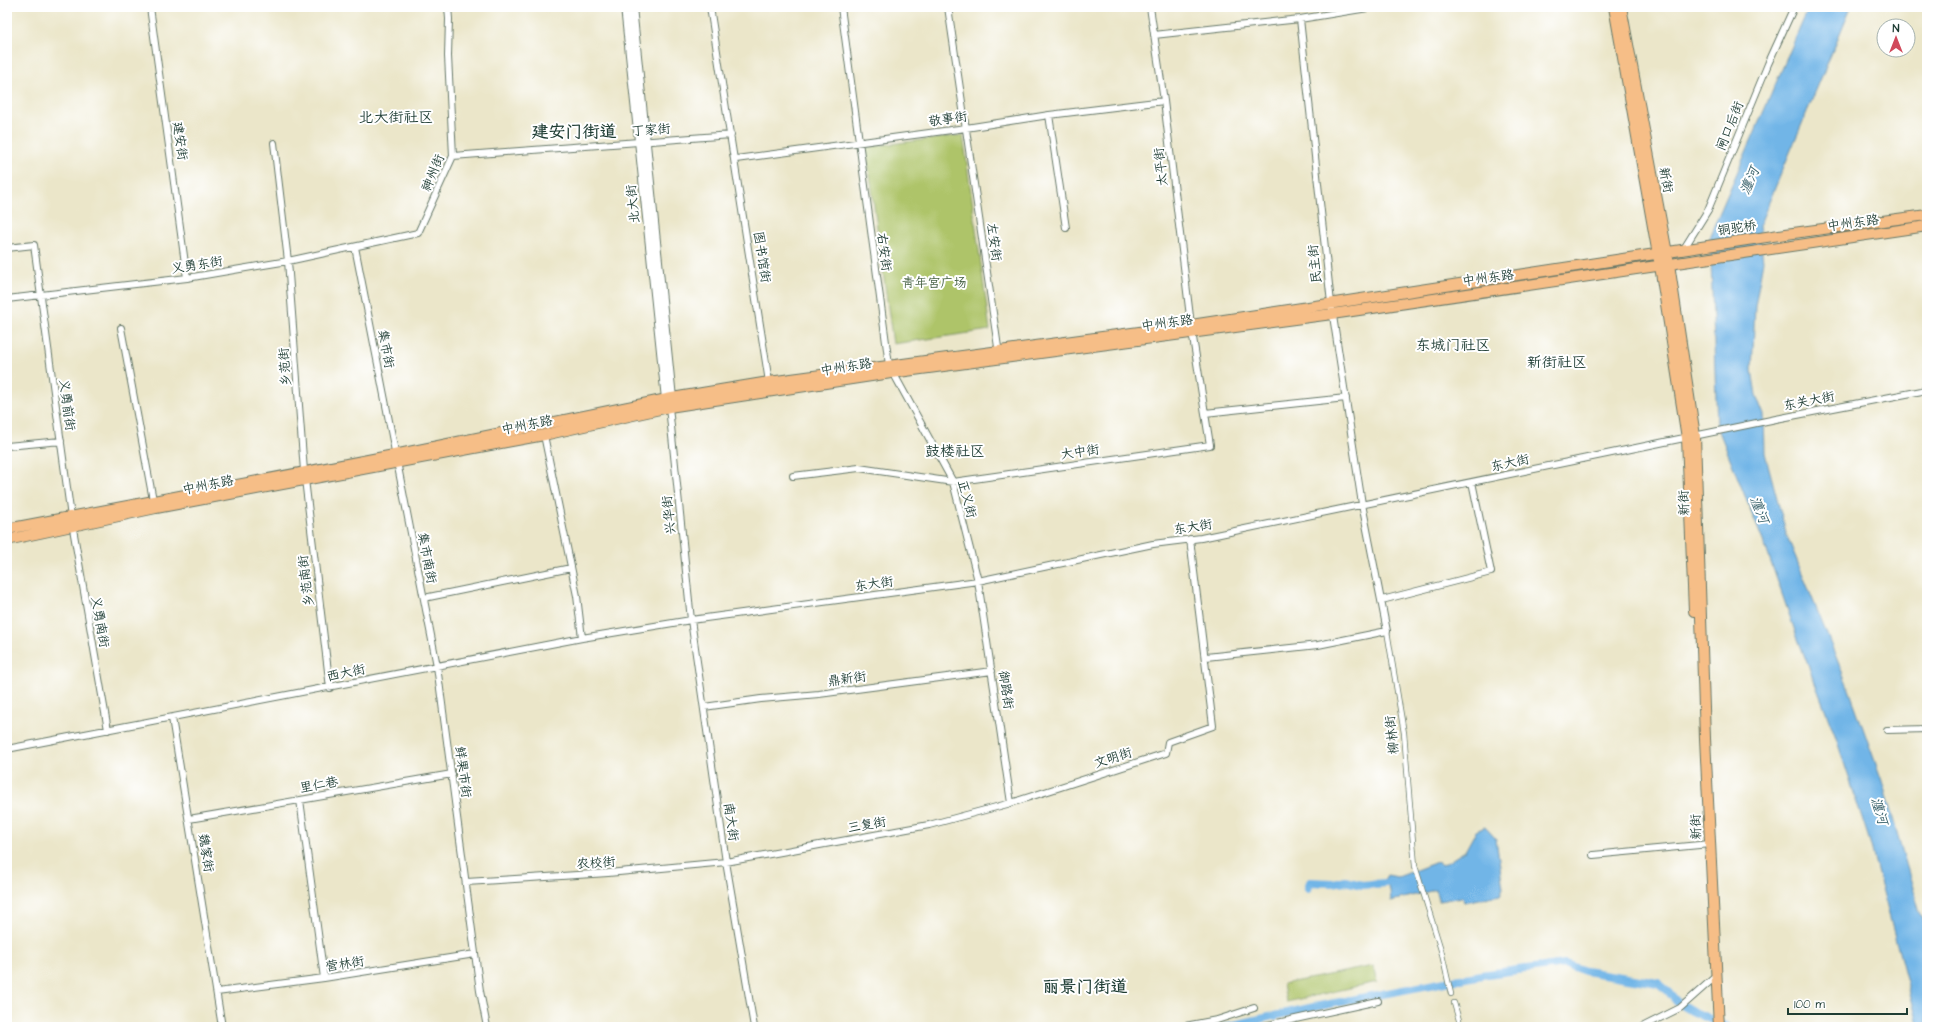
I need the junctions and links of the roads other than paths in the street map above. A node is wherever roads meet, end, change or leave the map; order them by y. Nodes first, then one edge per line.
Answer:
1 (150, 7) edge
2 (448, 7) edge
3 (625, 7) edge
4 (632, 7) edge
5 (710, 7) edge
6 (841, 7) edge
7 (948, 7) edge
8 (1150, 7) edge
9 (1374, 7) edge
10 (1614, 7) edge
11 (1621, 7) edge
12 (1794, 7) edge
13 (1347, 9) edge
14 (1300, 19) junction
15 (1154, 35) junction
16 (1164, 101) junction
17 (1049, 115) junction
18 (966, 128) junction
19 (732, 135) junction
20 (641, 142) junction
21 (858, 142) junction
22 (274, 144) dead end
23 (453, 156) junction
24 (736, 160) junction
25 (1927, 214) edge
26 (1927, 226) edge
27 (1066, 228) dead end
28 (1786, 234) joint
29 (1782, 246) joint
30 (355, 247) junction
31 (7, 248) edge
32 (1688, 250) junction
33 (1662, 254) junction
34 (1695, 260) joint
35 (288, 261) junction
36 (1665, 265) junction
37 (187, 278) junction
38 (41, 295) junction
39 (7, 299) edge
40 (1330, 303) junction
41 (1332, 314) junction
42 (121, 328) dead end
43 (1192, 329) junction
44 (999, 354) junction
45 (890, 369) junction
46 (769, 382) junction
47 (1927, 390) edge
48 (1346, 398) junction
49 (669, 401) junction
50 (1205, 413) junction
51 (544, 435) junction
52 (1691, 437) junction
53 (61, 441) junction
54 (1210, 445) joint
55 (7, 446) edge
56 (395, 459) junction
57 (304, 475) junction
58 (793, 476) dead end
59 (953, 482) junction
60 (1472, 482) junction
61 (153, 500) junction
62 (1362, 504) junction
63 (72, 522) junction
64 (7, 529) edge
65 (1190, 539) junction
66 (7, 540) edge
67 (571, 568) junction
68 (978, 581) junction
69 (424, 598) junction
70 (1382, 600) junction
71 (691, 620) junction
72 (1388, 631) junction
73 (582, 638) junction
74 (1206, 657) junction
75 (437, 666) junction
76 (992, 670) junction
77 (330, 688) junction
78 (704, 707) junction
79 (172, 718) junction
80 (1927, 729) edge
81 (108, 730) junction
82 (1887, 730) dead end
83 (7, 749) edge
84 (452, 774) junction
85 (300, 800) junction
86 (1011, 803) junction
87 (189, 819) junction
88 (1707, 844) junction
89 (1593, 856) dead end
90 (726, 862) junction
91 (466, 882) junction
92 (476, 954) junction
93 (324, 978) junction
94 (1713, 979) junction
95 (217, 992) junction
96 (1451, 994) dead end
97 (1378, 1001) dead end
98 (1454, 1003) dead end
99 (1714, 1003) junction
100 (1254, 1008) dead end
101 (222, 1027) edge
102 (487, 1027) edge
103 (754, 1027) edge
104 (1180, 1027) edge
105 (1259, 1027) edge
106 (1461, 1027) edge
107 (1642, 1027) edge
108 (1712, 1027) edge
109 (1719, 1027) edge

1 - 37 street, 建安街
2 - 23 street, 神州街
3 - 20 street, 北大街
4 - 20 street, 北大街
5 - 19 street, 图书馆街
6 - 21 street, 右安街
7 - 18 street, 左安街
8 - 15 street, 太平街
9 - 13 street
10 - 33 main road, 新街
11 - 33 main road, 新街
12 - 32 street, 闸口后街
13 - 14 street
14 - 15 street
14 - 40 street, 民主街
15 - 16 street, 太平街
16 - 17 street, 敬事街
16 - 43 street, 太平街
17 - 18 street, 敬事街
17 - 27 street
18 - 21 street, 敬事街
18 - 44 street, 左安街
19 - 20 street, 丁家街
19 - 24 street, 图书馆街
20 - 23 street, 丁家街
20 - 49 street, 北大街
21 - 24 street, 敬事街
21 - 45 street, 右安街
22 - 35 street, 乡范街
23 - 30 street, 神州街
24 - 46 street, 图书馆街
25 - 28 main road, 中州东路
26 - 29 main road, 中州东路
28 - 32 main road, 铜驼桥
29 - 34 main road, 铜驼桥
30 - 35 street, 义勇东街
30 - 56 street, 集市街
31 - 38 street, 义勇前街
32 - 33 main road, 中州东路
33 - 36 main road, 新街
33 - 40 main road, 中州东路
34 - 36 main road, 中州东路
35 - 37 street, 义勇东街
35 - 57 street, 乡范街
36 - 41 main road, 中州东路
36 - 52 main road, 新街
37 - 38 street, 义勇东街
38 - 39 street, 义勇东街
38 - 53 street, 义勇前街
40 - 41 street, 民主街
40 - 43 main road, 中州东路
41 - 43 main road, 中州东路
41 - 48 street, 民主街
42 - 61 street
43 - 44 main road, 中州东路
43 - 50 street, 太平街
44 - 45 main road, 中州东路
45 - 46 main road, 中州东路
45 - 49 main road, 中州东路
45 - 59 street, 正义街
46 - 49 main road, 中州东路
47 - 52 street, 东关大街
48 - 50 street
48 - 62 street, 民主街
49 - 51 main road, 中州东路
49 - 56 main road, 中州东路
49 - 71 street, 兴华街
50 - 54 street, 太平街
51 - 56 main road, 中州东路
51 - 67 street
52 - 60 street, 东大街
52 - 88 main road, 新街
53 - 55 street
53 - 63 street, 义勇前街
54 - 59 street, 大中街
56 - 57 main road, 中州东路
56 - 69 street, 集市南街
57 - 61 main road, 中州东路
57 - 63 main road, 中州东路
57 - 77 street, 乡范南街
58 - 59 street, 大中街
59 - 68 street, 正义街
60 - 62 street, 东大街
60 - 70 street
61 - 63 main road, 中州东路
62 - 65 street, 东大街
62 - 70 street, 柳林街
63 - 64 main road, 中州东路
63 - 66 main road, 中州东路
63 - 81 street, 义勇南街
65 - 68 street, 东大街
65 - 74 street
67 - 69 street
67 - 73 street
68 - 71 street, 东大街
68 - 76 street, 御路街
69 - 75 street, 集市南街
70 - 72 street, 柳林街
71 - 73 street, 西大街
71 - 78 street, 南大街
72 - 74 street
72 - 96 street, 柳林街
73 - 75 street, 西大街
74 - 86 street, 文明街
75 - 77 street, 西大街
75 - 84 street, 鲜果市街
76 - 78 street, 鼎新街
76 - 86 street, 御路街
77 - 79 street, 西大街
78 - 90 street, 南大街
79 - 81 street, 西大街
79 - 87 street, 魏家街
80 - 82 street
81 - 83 street, 西大街
84 - 85 street, 里仁巷
84 - 91 street, 鲜果市街
85 - 87 street, 里仁巷
85 - 93 street
86 - 90 street, 三复街
87 - 95 street, 魏家街
88 - 89 street
88 - 94 main road, 新街
90 - 91 street, 农校街
90 - 103 street, 南大街
91 - 92 street, 鲜果市街
92 - 93 street, 营林街
92 - 102 street, 鲜果市街
93 - 95 street, 营林街
94 - 99 main road, 新街
94 - 107 street
95 - 101 street, 魏家街
97 - 105 street
98 - 106 street
99 - 108 main road
99 - 109 main road
100 - 104 street

